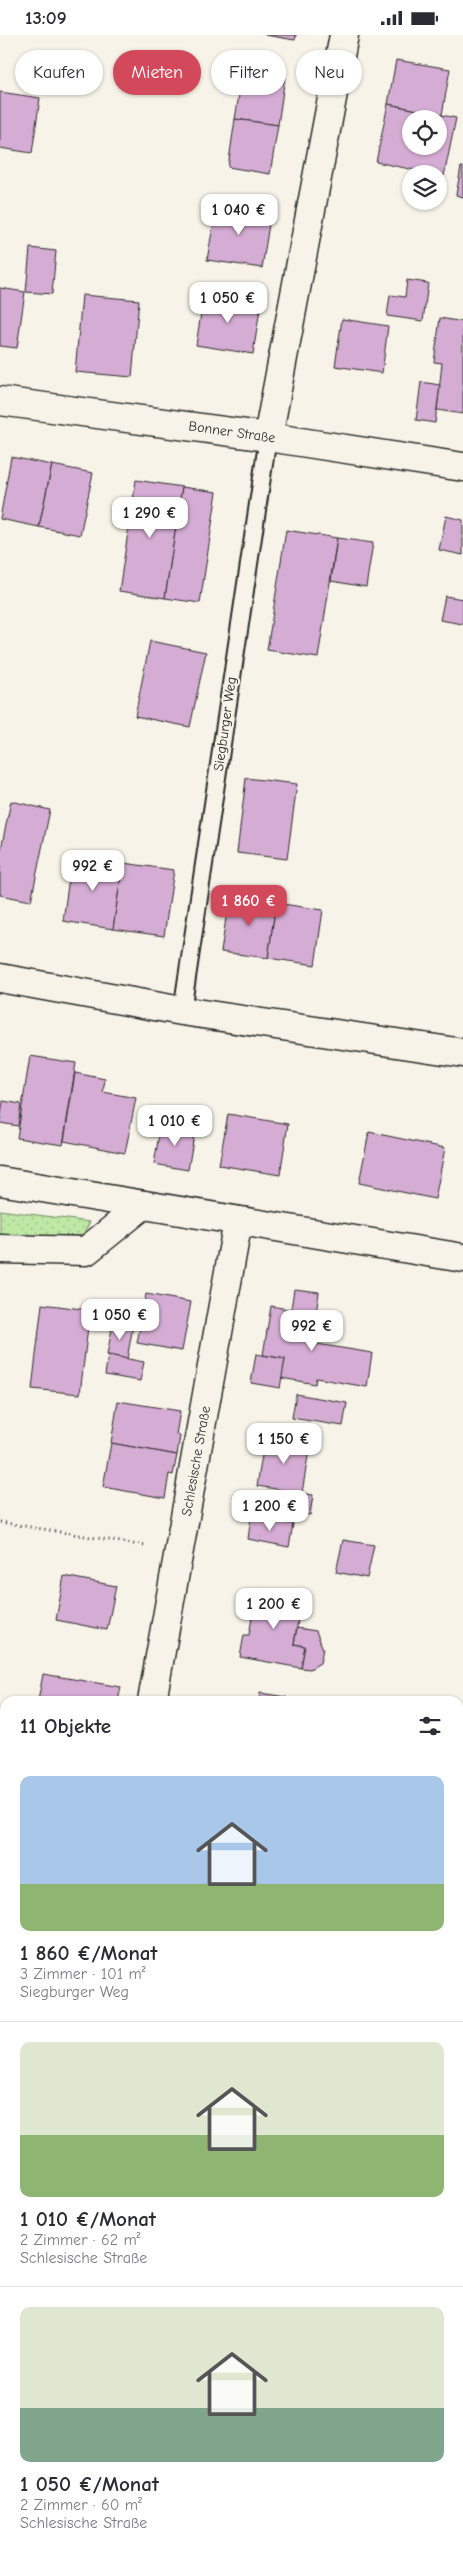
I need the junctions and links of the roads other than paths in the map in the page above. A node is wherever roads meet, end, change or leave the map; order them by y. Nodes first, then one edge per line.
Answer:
1 (344, 35) edge
2 (0, 401) edge
3 (268, 437) junction
4 (463, 467) edge
5 (0, 978) edge
6 (182, 1011) junction
7 (463, 1053) edge
8 (0, 1181) edge
9 (143, 1205) junction
10 (238, 1221) junction
11 (0, 1249) edge
12 (463, 1258) edge
13 (153, 1696) edge

1 - 3 street
2 - 3 street, Bonner Straße
3 - 4 street, Bonner Straße
3 - 6 lane, Siegburger Weg
5 - 6 street
6 - 7 street
8 - 9 street
9 - 10 street
9 - 11 street
10 - 12 street
10 - 13 street, Schlesische Straße

